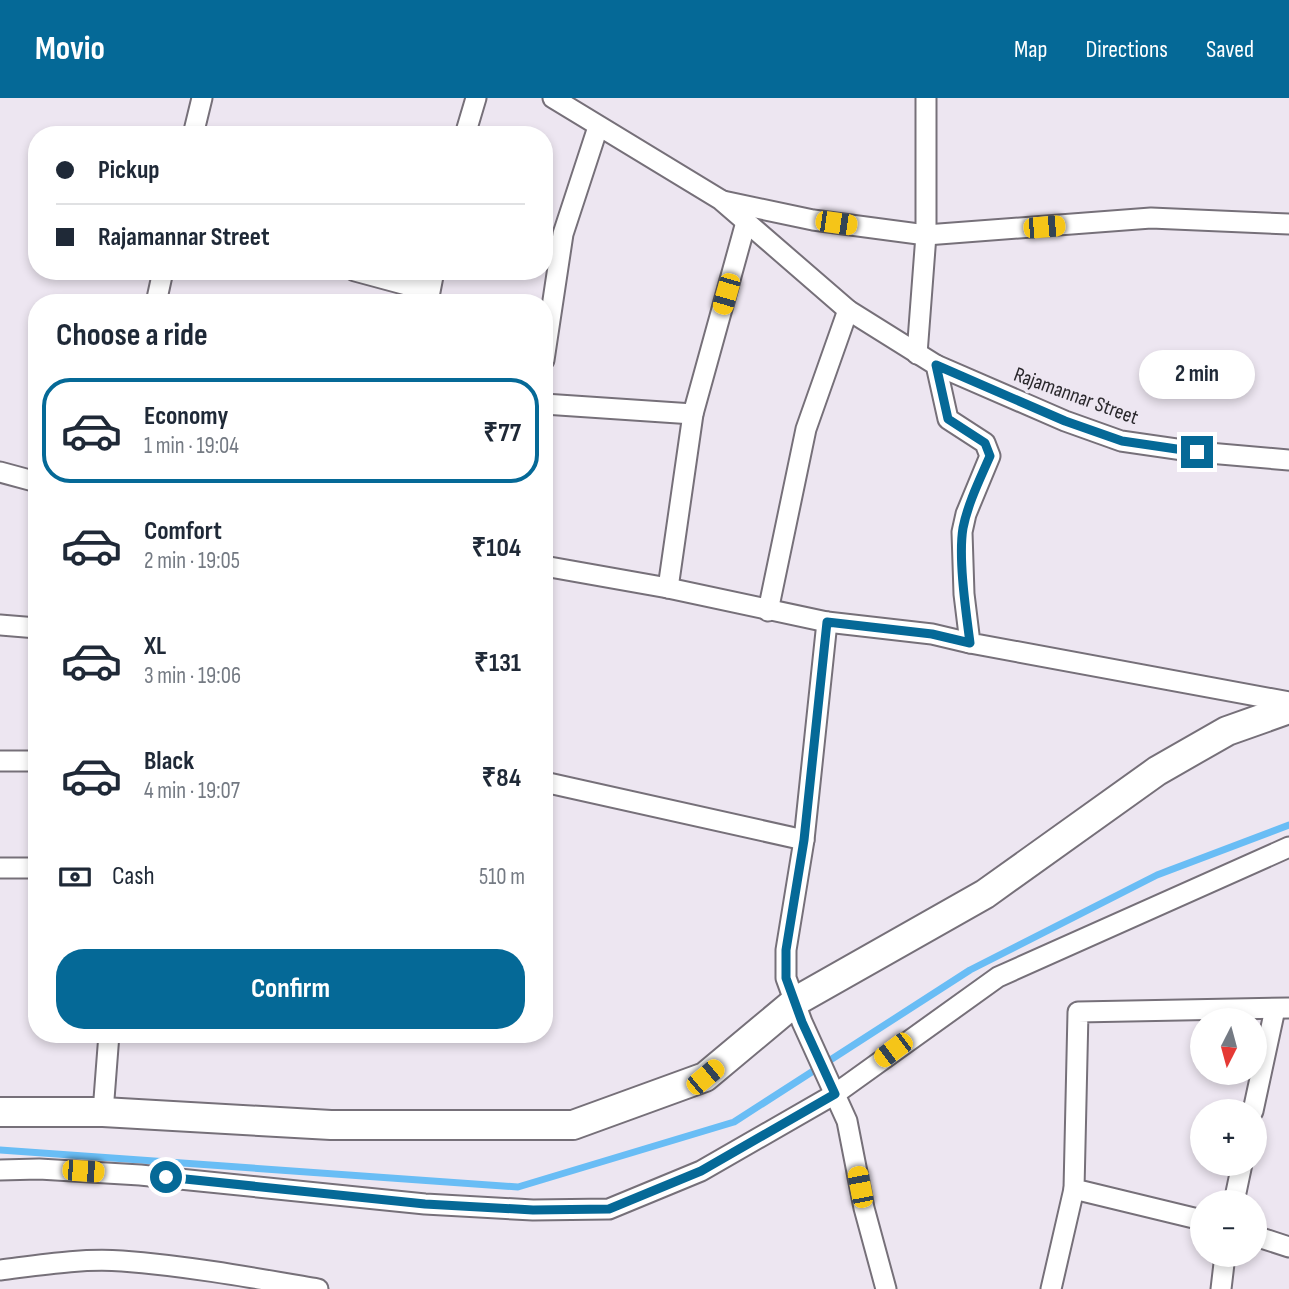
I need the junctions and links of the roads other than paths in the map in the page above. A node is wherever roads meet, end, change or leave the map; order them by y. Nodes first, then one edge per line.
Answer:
1 (202, 98) edge
2 (475, 98) edge
3 (553, 98) edge
4 (926, 98) edge
5 (195, 126) edge
6 (467, 126) edge
7 (598, 127) junction
8 (722, 200) junction
9 (746, 222) junction
10 (1289, 224) edge
11 (926, 235) junction
12 (380, 280) edge
13 (420, 294) edge
14 (553, 303) edge
15 (848, 310) junction
16 (917, 354) junction
17 (936, 365) junction
18 (553, 405) edge
19 (693, 414) junction
20 (1289, 460) edge
21 (0, 472) edge
22 (28, 480) edge
23 (553, 568) edge
24 (668, 588) junction
25 (768, 611) junction
26 (827, 622) junction
27 (0, 625) edge
28 (28, 627) edge
29 (970, 643) junction
30 (1289, 702) edge
31 (1289, 709) edge
32 (0, 761) edge
33 (28, 761) edge
34 (553, 784) edge
35 (804, 840) junction
36 (1289, 847) edge
37 (28, 867) edge
38 (0, 868) edge
39 (1282, 1009) edge
40 (799, 1011) junction
41 (107, 1043) edge
42 (831, 1087) junction
43 (1256, 1099) edge
44 (0, 1112) edge
45 (103, 1112) junction
46 (0, 1170) edge
47 (1074, 1189) junction
48 (1190, 1217) edge
49 (1267, 1240) edge
50 (1289, 1247) edge
51 (1224, 1267) edge
52 (0, 1270) edge
53 (318, 1289) edge
54 (886, 1289) edge
55 (1051, 1289) edge
56 (1221, 1289) edge

1 - 5 street
2 - 6 street
3 - 7 street
4 - 11 street
7 - 8 street
7 - 14 street
8 - 9 street, Rajamannar Street
8 - 11 street
9 - 15 street, Rajamannar Street
9 - 19 street
10 - 11 street
11 - 16 street
12 - 13 street
15 - 16 street, Rajamannar Street
15 - 25 street
16 - 17 street, Rajamannar Street
17 - 20 street, Rajamannar Street
17 - 29 street
18 - 19 street
19 - 24 street
21 - 22 street
23 - 24 street
24 - 25 street
25 - 26 street
26 - 29 street
26 - 35 street
27 - 28 street
29 - 30 street
31 - 40 street
32 - 33 street
34 - 35 street
35 - 40 street
36 - 42 street
37 - 38 street
39 - 43 street
39 - 47 street
40 - 42 street
40 - 45 street
41 - 45 street
42 - 46 street
42 - 54 street
44 - 45 street
47 - 48 street
47 - 55 street
49 - 50 street
51 - 56 street
52 - 53 street

